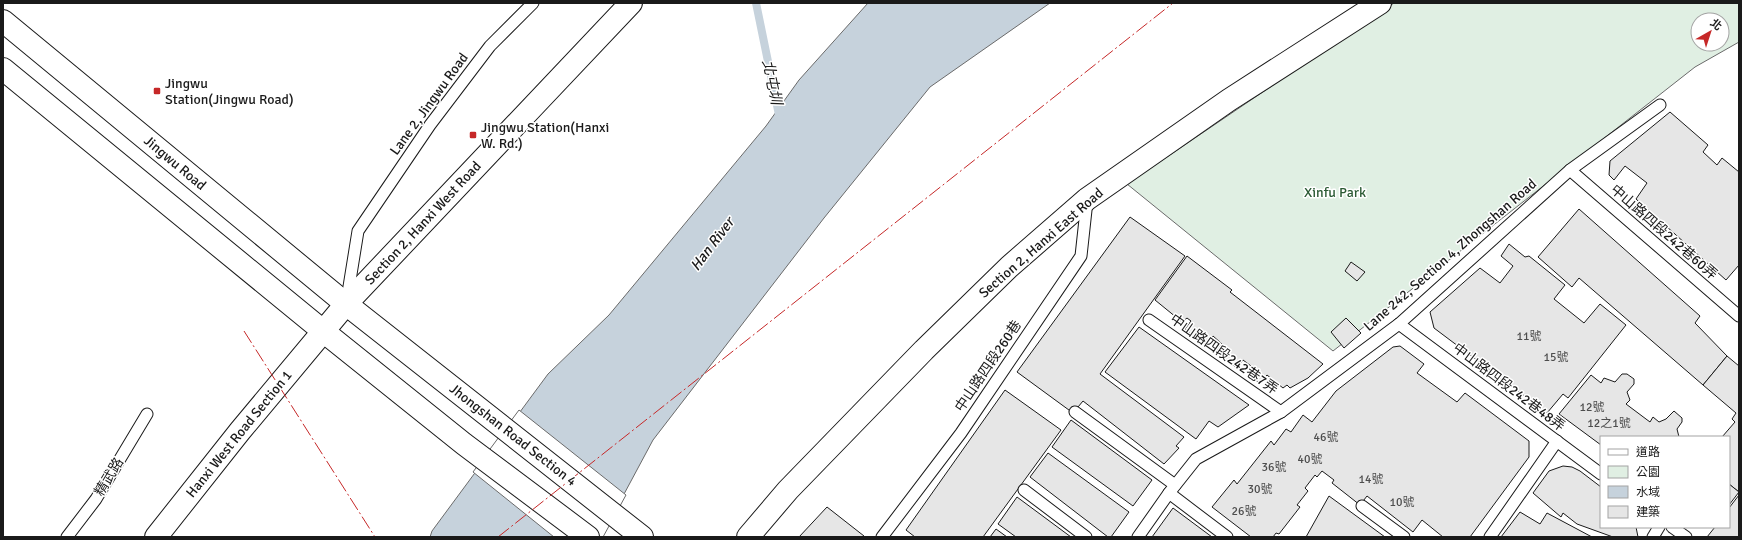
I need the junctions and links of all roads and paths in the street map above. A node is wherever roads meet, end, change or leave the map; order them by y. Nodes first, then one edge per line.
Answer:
1 (533, 3) edge
2 (631, 3) edge
3 (1380, 3) edge
4 (3, 22) edge
5 (3, 69) edge
6 (1660, 105) dead end
7 (1570, 170) junction
8 (1087, 199) junction
9 (346, 304) junction
10 (1739, 316) edge
11 (1149, 320) dead end
12 (1399, 324) junction
13 (323, 331) junction
14 (1075, 412) dead end
15 (1281, 412) junction
16 (147, 414) dead end
17 (1556, 441) junction
18 (1600, 473) edge
19 (1172, 489) junction
20 (1024, 490) dead end
21 (1362, 506) dead end
22 (1658, 528) edge
23 (1673, 528) edge
24 (67, 537) edge
25 (156, 537) edge
26 (588, 537) edge
27 (642, 537) edge
28 (748, 537) edge
29 (882, 537) edge
30 (1086, 537) edge
31 (1138, 537) edge
32 (1227, 537) edge
33 (1404, 537) edge
34 (1490, 537) edge
35 (1653, 537) edge
36 (1686, 537) edge

1 - 9 lane, Lane 2, Jingwu Road
2 - 9 street, Section 2, Hanxi West Road
3 - 8 street, Section 2, Hanxi East Road
4 - 9 street, Jingwu Road
5 - 13 street
6 - 7 lane, Lane 242, Section 4, Zhongshan Road
7 - 10 lane, 中山路四段242巷60弄
7 - 12 lane, Lane 242, Section 4, Zhongshan Road
8 - 28 street, Section 2, Hanxi East Road
8 - 29 lane, 中山路四段260巷
9 - 13 street, Section 2, Hanxi West Road
9 - 27 street, Jhongshan Road Section 4
11 - 15 lane, 中山路四段242巷7弄
12 - 15 lane, Lane 242, Section 4, Zhongshan Road
12 - 17 lane, 中山路四段242巷48弄
13 - 25 street, Hanxi West Road Section 1
13 - 26 street
14 - 19 lane
15 - 19 lane, Lane 242, Section 4, Zhongshan Road
16 - 24 lane, 精武路
17 - 18 lane, 中山路四段242巷48弄
17 - 34 lane
19 - 31 lane, Lane 242, Section 4, Zhongshan Road
19 - 32 lane
20 - 30 lane
21 - 33 lane
22 - 35 lane
23 - 36 lane

